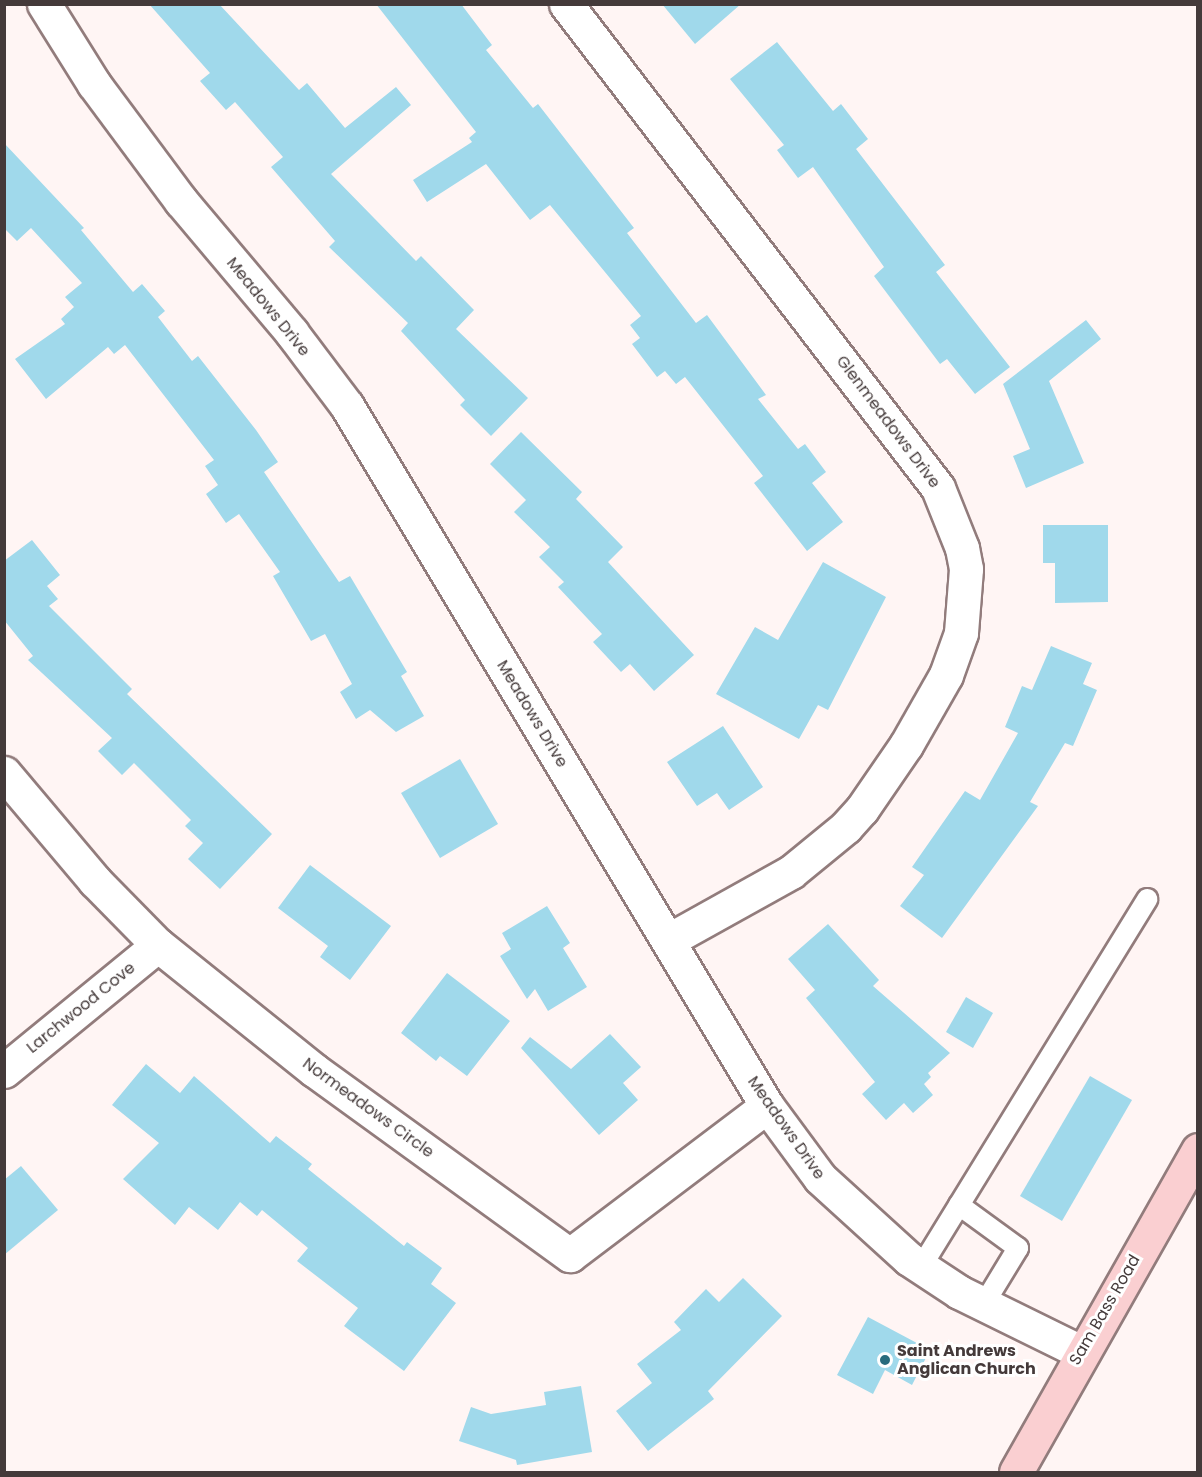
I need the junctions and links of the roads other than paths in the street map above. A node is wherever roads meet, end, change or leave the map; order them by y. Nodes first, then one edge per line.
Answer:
1 (44, 4) edge
2 (566, 4) edge
3 (4, 772) edge
4 (1147, 899) dead end
5 (669, 940) junction
6 (158, 945) junction
7 (4, 1071) edge
8 (767, 1106) junction
9 (1197, 1150) edge
10 (959, 1205) junction
11 (921, 1267) junction
12 (984, 1304) junction
13 (1081, 1352) junction
14 (1016, 1473) edge

1 - 5 street, Meadows Drive
2 - 5 street, Glenmeadows Drive
3 - 6 street, Normeadows Circle
4 - 10 lane
5 - 8 street, Meadows Drive
6 - 7 street, Larchwood Cove
6 - 8 street, Normeadows Circle
8 - 11 street, Meadows Drive
9 - 13 main road, Sam Bass Road
10 - 11 lane
10 - 12 lane
11 - 12 street, Meadows Drive
12 - 13 street, Meadows Drive
13 - 14 main road, Sam Bass Road

